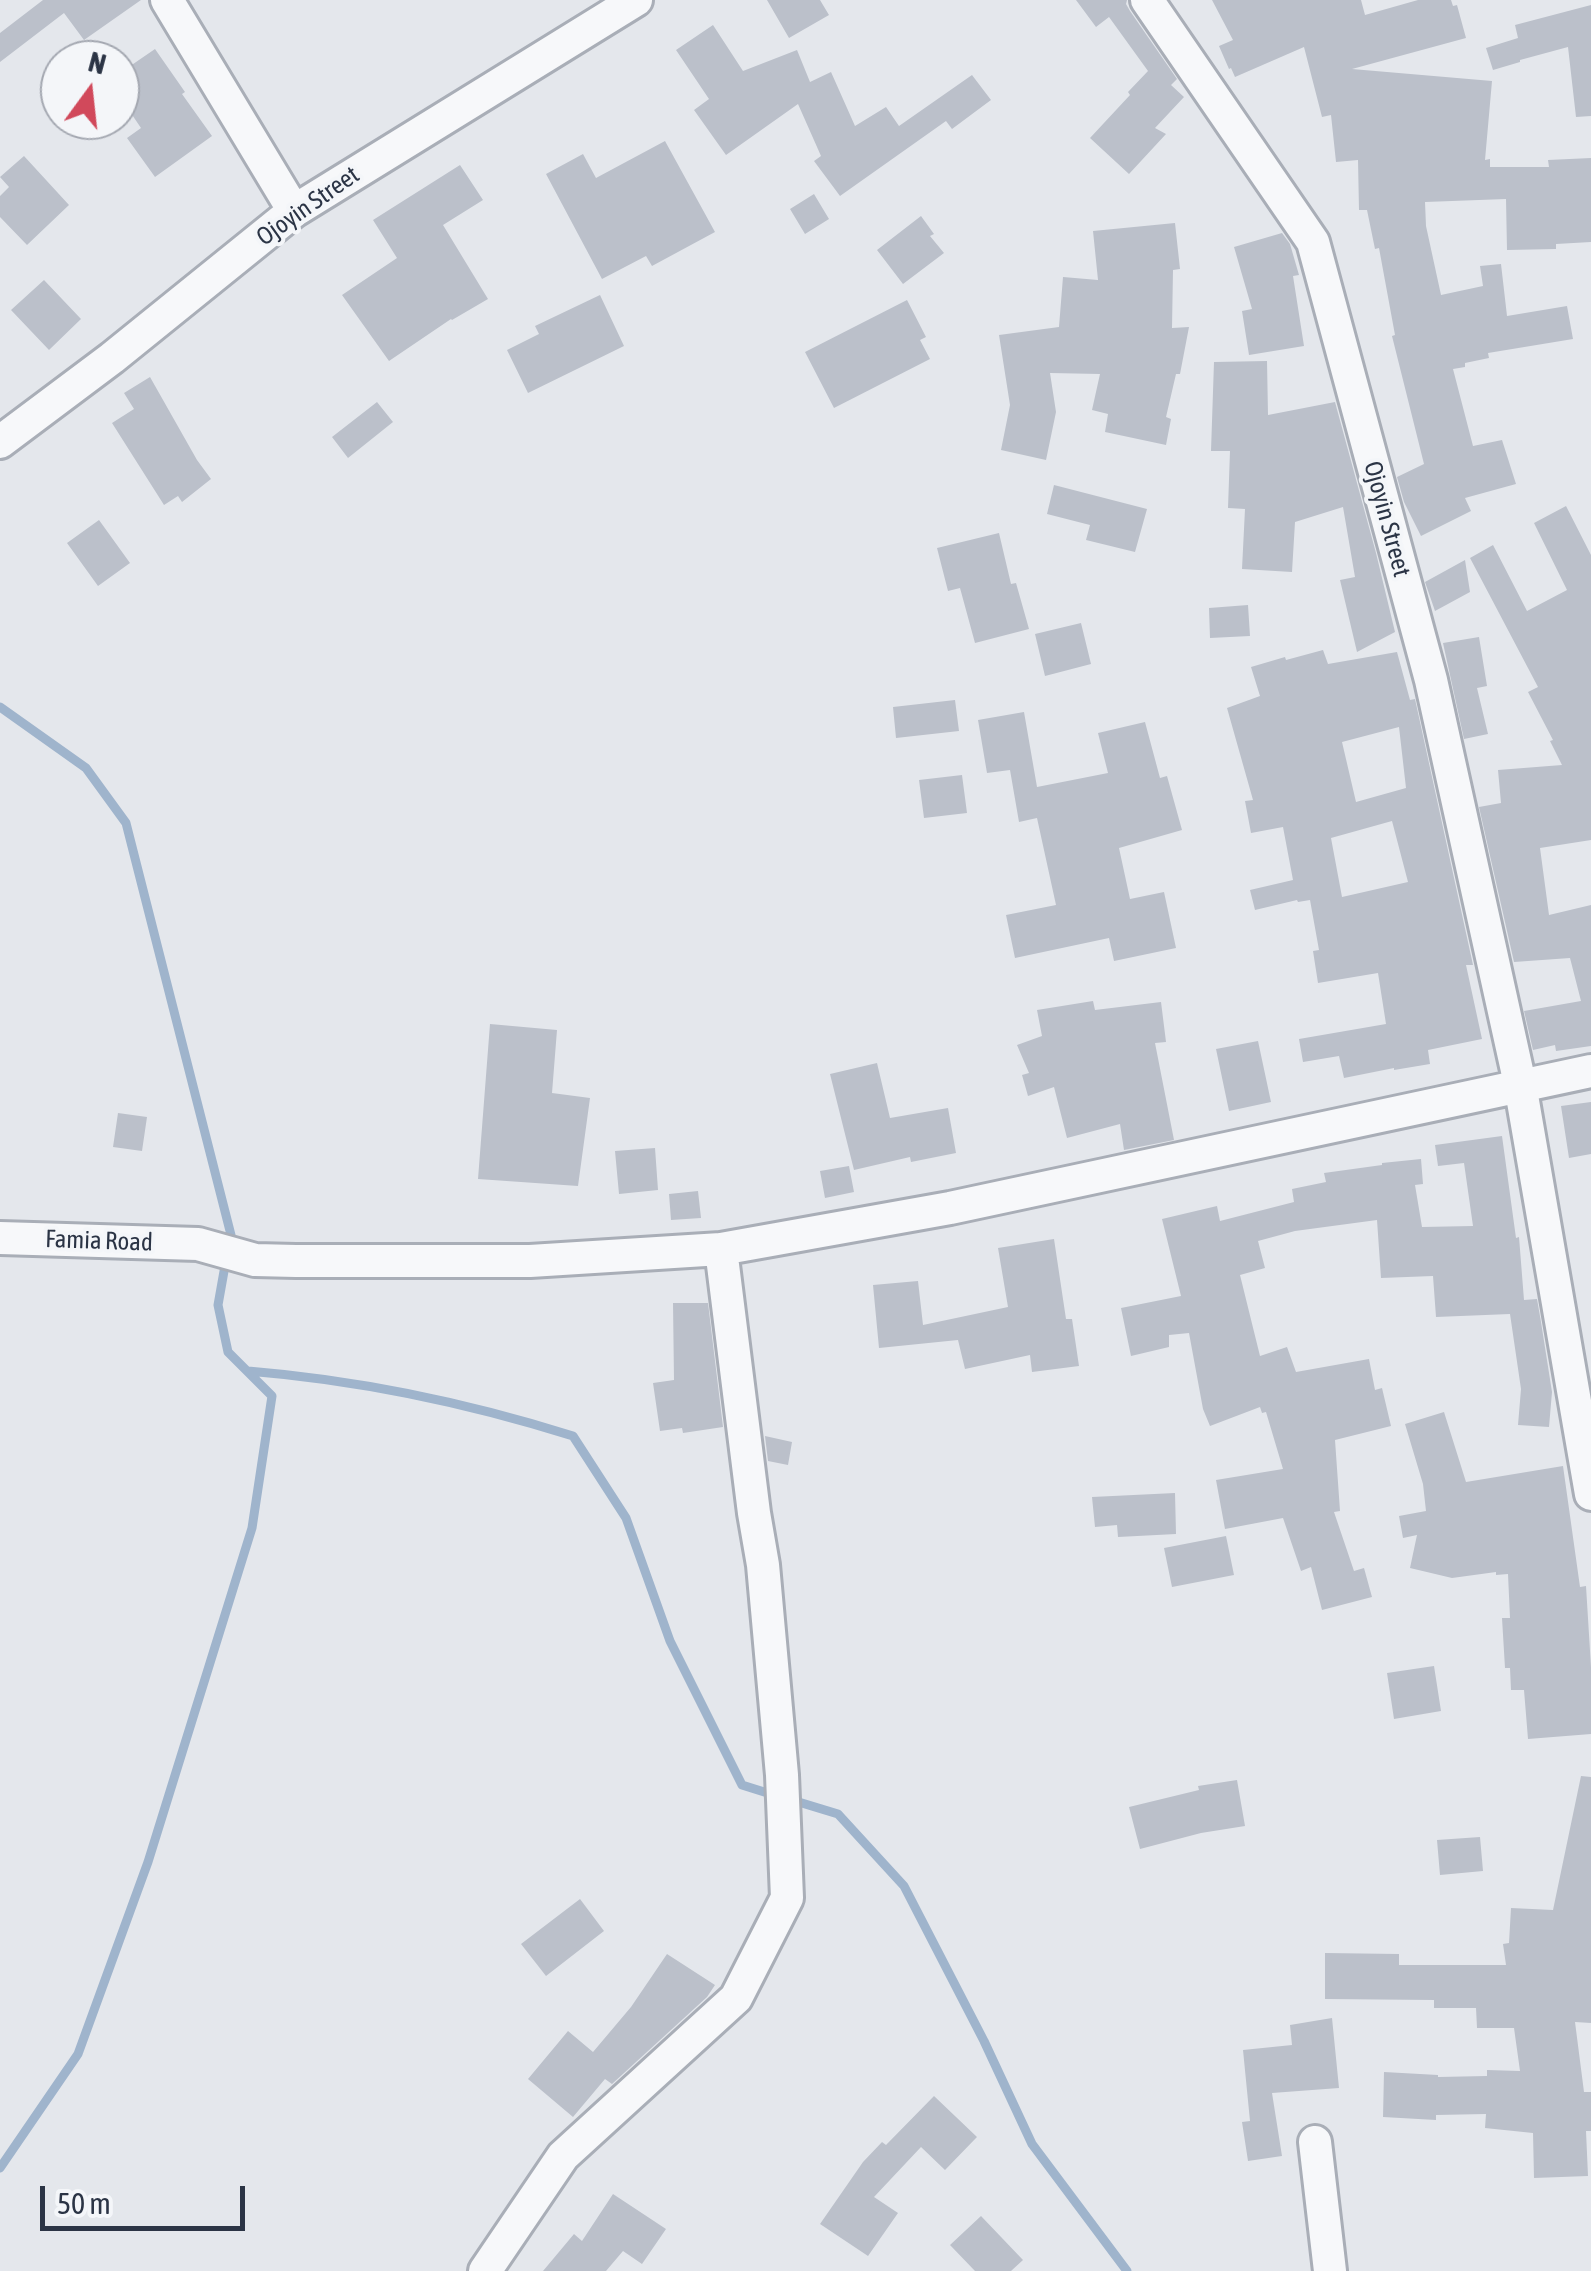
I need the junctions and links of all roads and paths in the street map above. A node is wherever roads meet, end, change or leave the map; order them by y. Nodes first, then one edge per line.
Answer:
1 (167, 0) edge
2 (636, 0) edge
3 (1146, 0) edge
4 (294, 211) junction
5 (0, 442) edge
6 (1591, 1071) edge
7 (1520, 1084) junction
8 (0, 1238) edge
9 (721, 1250) junction
10 (1591, 1494) edge
11 (1315, 2142) dead end
12 (485, 2271) edge
13 (1330, 2271) edge

1 - 4 street
2 - 4 street, Ojoyin Street
3 - 7 street, Ojoyin Street
4 - 5 street, Ojoyin Street
6 - 7 street, Famia Road
7 - 9 street, Famia Road
7 - 10 street, Ojoyin Street
8 - 9 street, Famia Road
9 - 12 street
11 - 13 street

